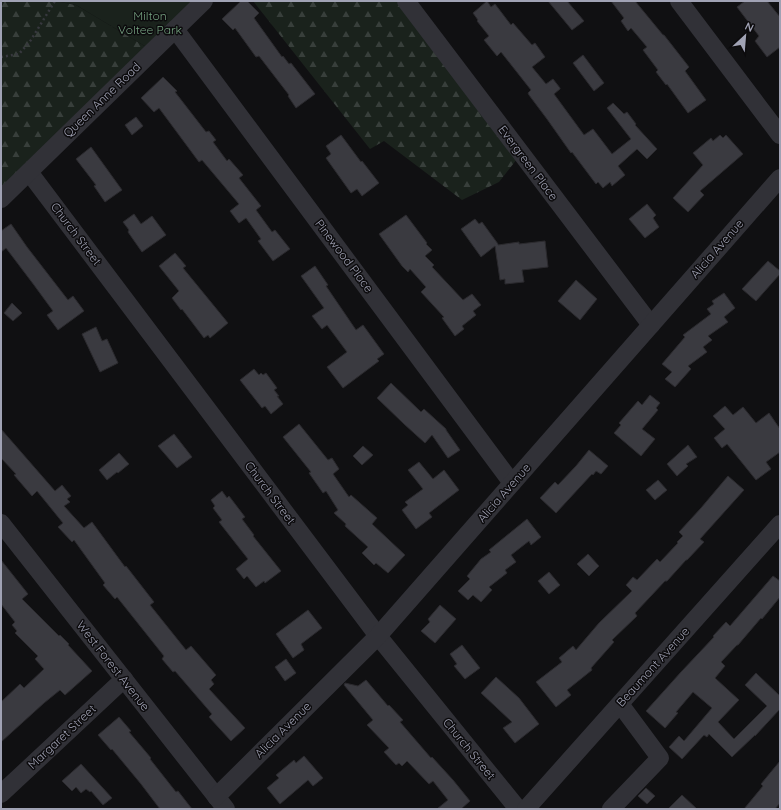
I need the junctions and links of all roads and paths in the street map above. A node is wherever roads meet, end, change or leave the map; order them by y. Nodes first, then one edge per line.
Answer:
1 (55, 1) edge
2 (204, 1) edge
3 (406, 1) edge
4 (678, 1) edge
5 (175, 29) junction
6 (1, 57) edge
7 (780, 135) edge
8 (29, 172) junction
9 (780, 178) edge
10 (1, 199) edge
11 (651, 325) junction
12 (512, 483) junction
13 (1, 523) edge
14 (780, 524) edge
15 (378, 636) junction
16 (124, 679) junction
17 (620, 704) junction
18 (1, 794) edge
19 (221, 803) edge
20 (518, 809) edge
21 (526, 809) edge
22 (611, 809) edge

1 - 6 path
2 - 5 street, Queen Anne Road
3 - 11 street, Evergreen Place
4 - 7 street
5 - 8 street, Queen Anne Road
5 - 12 street, Pinewood Place
8 - 10 street, Queen Anne Road
8 - 15 street, Church Street
9 - 11 street, Alicia Avenue
11 - 12 street, Alicia Avenue
12 - 15 street, Alicia Avenue
13 - 16 street, West Forest Avenue
14 - 17 street, Beaumont Avenue
15 - 19 street, Alicia Avenue
15 - 20 street, Church Street
16 - 18 street, Margaret Street
16 - 19 street, West Forest Avenue
17 - 21 street, Beaumont Avenue
17 - 22 street

